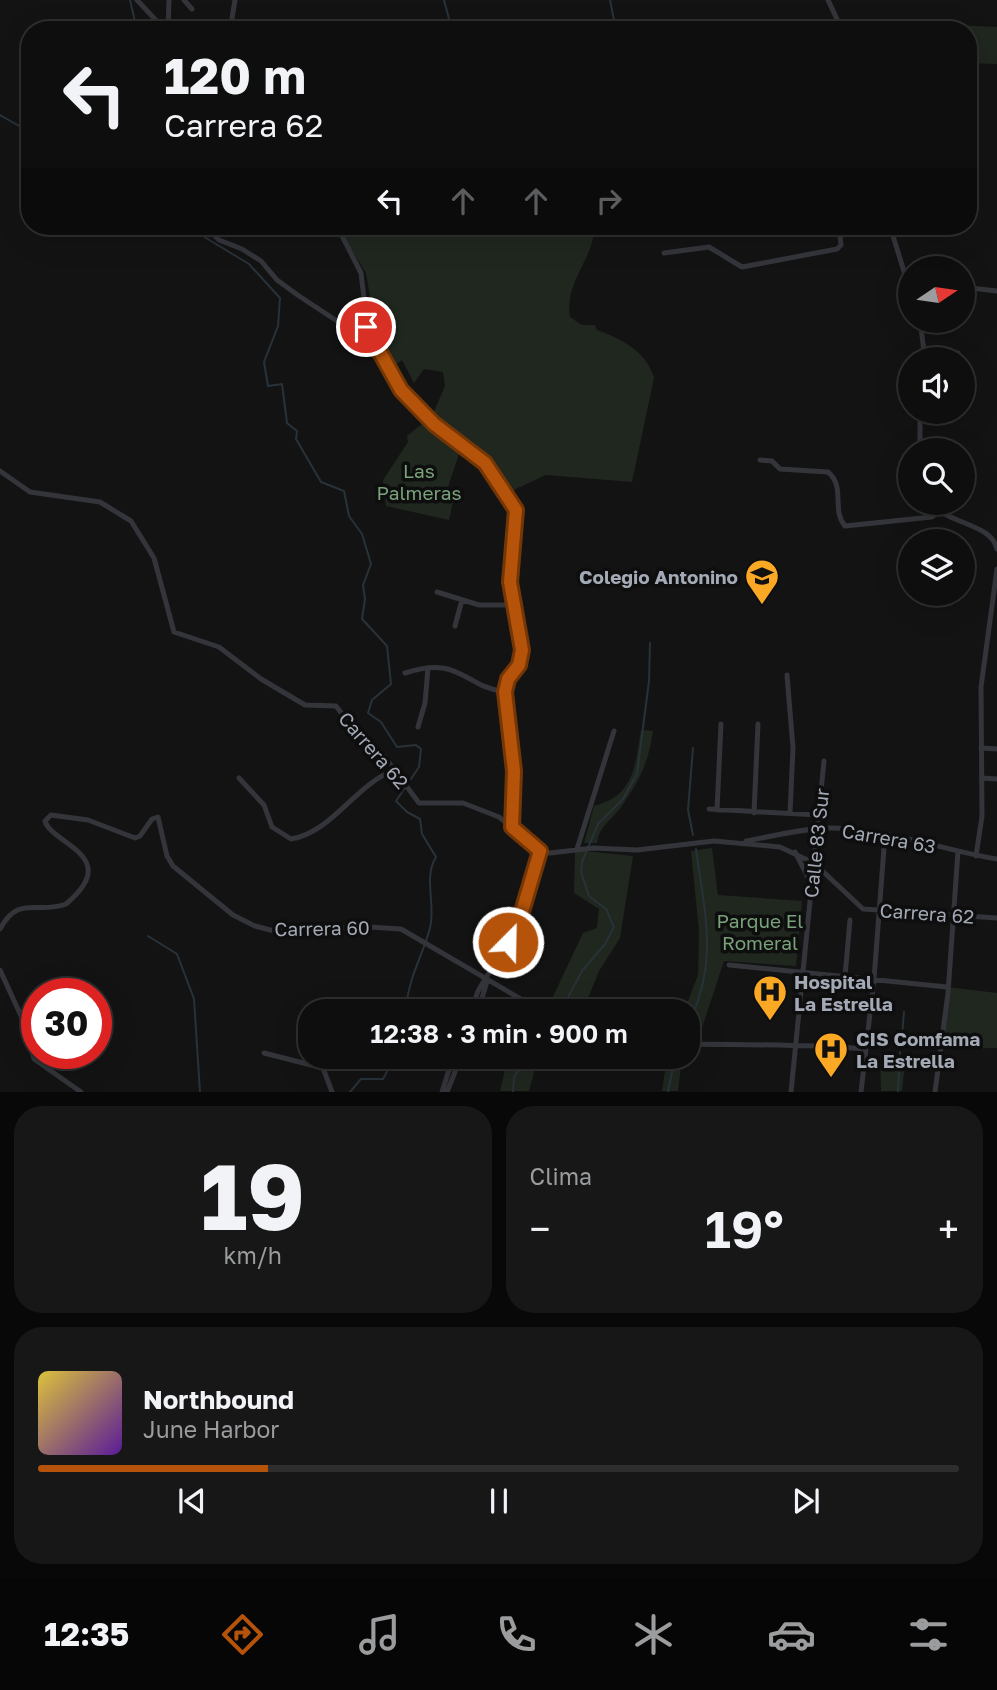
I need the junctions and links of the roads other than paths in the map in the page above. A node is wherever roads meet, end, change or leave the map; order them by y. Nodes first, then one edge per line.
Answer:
1 (137, 0) edge
2 (169, 0) edge
3 (184, 0) edge
4 (235, 0) edge
5 (828, 0) edge
6 (192, 9) dead end
7 (157, 21) edge
8 (167, 21) edge
9 (232, 21) edge
10 (838, 21) edge
11 (214, 235) edge
12 (342, 235) edge
13 (840, 235) edge
14 (893, 235) edge
15 (664, 253) dead end
16 (899, 256) edge
17 (975, 288) edge
18 (997, 291) edge
19 (368, 332) junction
20 (760, 460) dead end
21 (0, 471) edge
22 (935, 515) edge
23 (943, 515) edge
24 (997, 550) edge
25 (997, 569) edge
26 (437, 592) dead end
27 (462, 600) junction
28 (514, 605) junction
29 (454, 626) dead end
30 (428, 667) junction
31 (405, 673) dead end
32 (787, 675) dead end
33 (505, 692) junction
34 (721, 724) dead end
35 (758, 724) dead end
36 (418, 727) dead end
37 (614, 731) dead end
38 (981, 748) junction
39 (997, 749) edge
40 (824, 761) dead end
41 (395, 770) junction
42 (239, 778) dead end
43 (982, 778) junction
44 (997, 779) edge
45 (709, 809) dead end
46 (717, 810) junction
47 (754, 813) junction
48 (790, 813) junction
49 (818, 815) junction
50 (512, 827) junction
51 (817, 828) junction
52 (885, 835) junction
53 (740, 842) junction
54 (581, 848) junction
55 (540, 851) junction
56 (958, 851) junction
57 (795, 852) junction
58 (976, 856) junction
59 (997, 859) edge
60 (814, 863) junction
61 (812, 886) junction
62 (878, 910) junction
63 (953, 915) junction
64 (997, 918) edge
65 (850, 920) dead end
66 (0, 929) edge
67 (729, 965) dead end
68 (0, 970) edge
69 (803, 972) junction
70 (845, 976) junction
71 (488, 977) junction
72 (874, 979) junction
73 (947, 986) junction
74 (477, 999) edge
75 (482, 999) edge
76 (523, 999) edge
77 (796, 1043) junction
78 (700, 1045) edge
79 (866, 1049) junction
80 (264, 1053) dead end
81 (449, 1069) edge
82 (456, 1069) edge
83 (81, 1091) edge
84 (332, 1091) edge
85 (442, 1091) edge
86 (447, 1091) edge
87 (791, 1091) edge
88 (861, 1091) edge
89 (935, 1091) edge

1 - 7 street
2 - 8 street
3 - 6 street
4 - 9 street
5 - 10 street
11 - 19 street
12 - 19 street
13 - 15 street
14 - 16 street
17 - 18 street
19 - 28 street
20 - 22 street
21 - 41 street, Carrera 62
23 - 24 street
25 - 38 street
26 - 27 street
27 - 28 street
27 - 29 street
28 - 33 street
30 - 31 street
30 - 33 street
30 - 36 street
32 - 48 street
33 - 50 street
34 - 46 street
35 - 47 street
37 - 54 street
38 - 39 street
38 - 43 street
40 - 49 street, Calle 83 Sur
41 - 42 street
41 - 50 street, Carrera 62
43 - 44 street
43 - 58 street
45 - 46 street
46 - 47 street
47 - 48 street
48 - 49 street
49 - 51 street, Calle 83 Sur
50 - 55 street, Carrera 62
51 - 52 street, Carrera 63
51 - 53 street, Carrera 63
51 - 60 street, Calle 83 Sur
52 - 56 street, Carrera 63
52 - 62 street
53 - 54 street, Carrera 62
53 - 57 street, Carrera 62
54 - 55 street, Carrera 62
55 - 71 street
56 - 58 street, Carrera 63
56 - 63 street
57 - 60 street, Carrera 62
57 - 61 street
58 - 59 street, Carrera 63
60 - 61 street, Calle 83 Sur
60 - 62 street, Carrera 62
61 - 69 street, Calle 83 Sur
62 - 63 street, Carrera 62
62 - 72 street
63 - 64 street, Carrera 62
63 - 73 street
65 - 70 street
66 - 71 street, Carrera 60
67 - 69 street
68 - 83 street
69 - 70 street
69 - 77 street, Calle 83 Sur
70 - 72 street
71 - 74 street
71 - 75 street
71 - 76 street, Carrera 60
72 - 73 street
72 - 79 street
73 - 89 street
77 - 78 street
77 - 79 street
77 - 87 street, Calle 83 Sur
79 - 88 street
80 - 84 street
81 - 85 street
82 - 86 street

